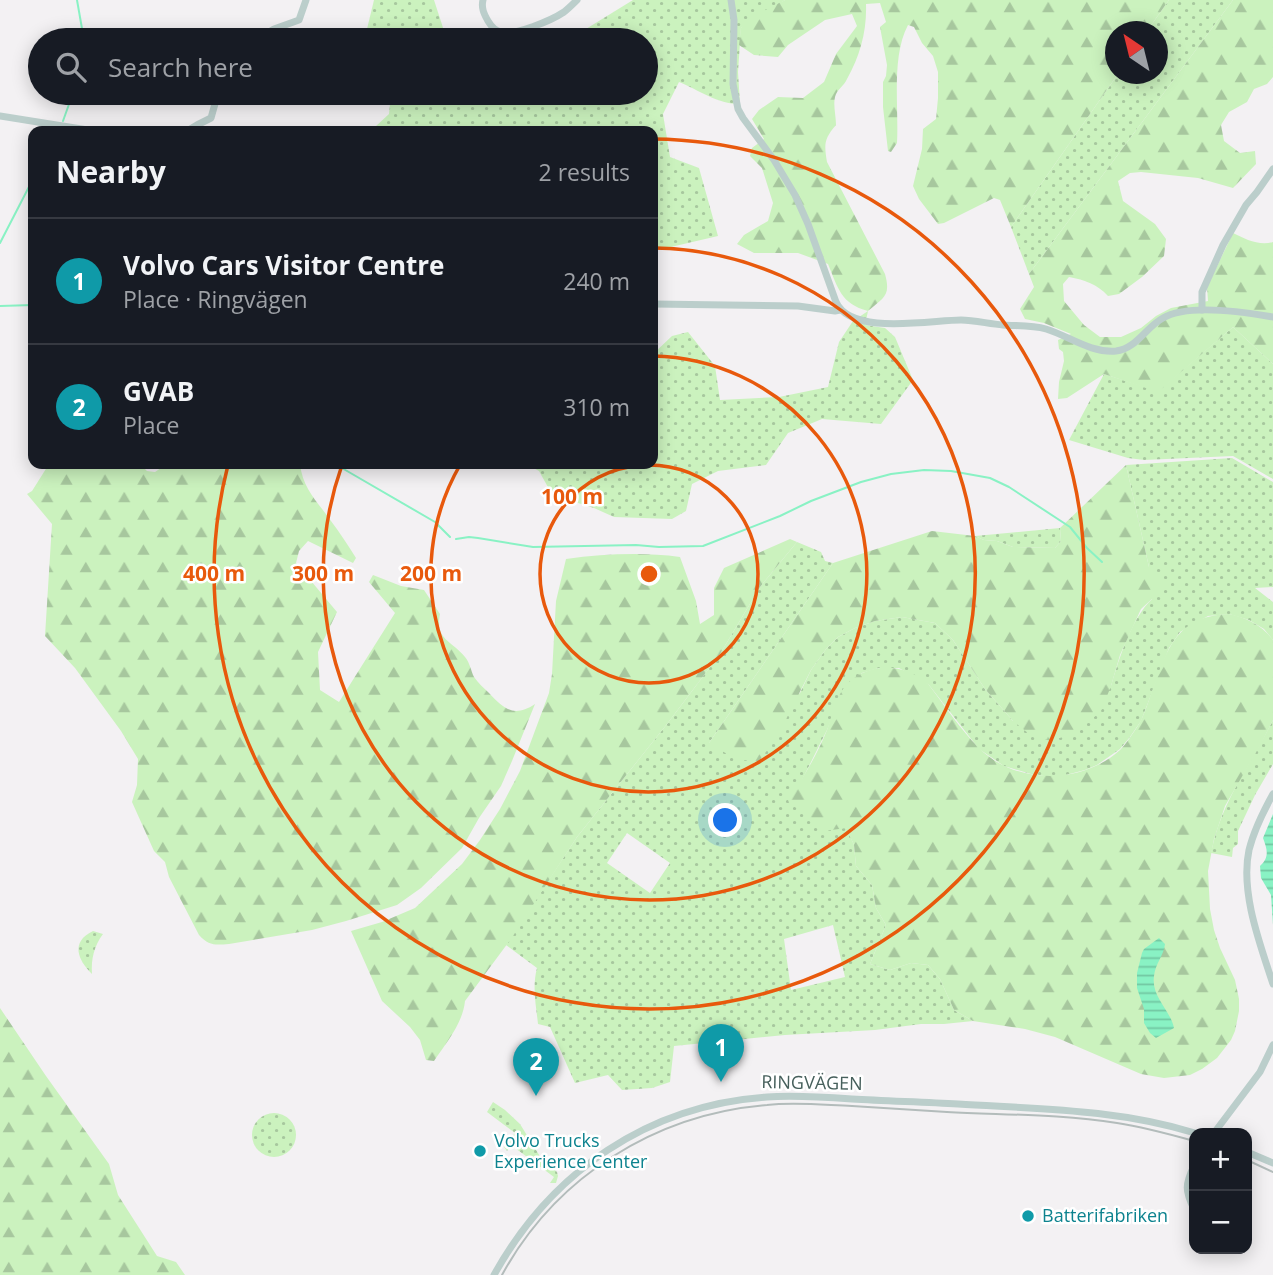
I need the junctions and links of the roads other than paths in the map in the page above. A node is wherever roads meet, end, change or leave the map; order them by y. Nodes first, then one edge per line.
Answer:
1 (306, 0) edge
2 (483, 0) edge
3 (577, 0) edge
4 (731, 0) edge
5 (277, 28) edge
6 (494, 28) edge
7 (526, 28) edge
8 (215, 105) edge
9 (0, 116) edge
10 (63, 126) edge
11 (195, 126) edge
12 (1273, 169) edge
13 (658, 304) edge
14 (840, 310) junction
15 (1202, 310) junction
16 (1273, 317) edge
17 (1273, 794) edge
18 (1273, 984) edge
19 (1273, 1045) edge
20 (1218, 1128) edge
21 (1189, 1132) edge
22 (1252, 1154) edge
23 (1273, 1163) edge
24 (1189, 1177) edge
25 (1189, 1198) edge
26 (494, 1275) edge

1 - 5 street
2 - 6 street
3 - 7 street
4 - 14 street
8 - 11 street
9 - 10 street
12 - 15 street
13 - 14 street
14 - 15 street
15 - 16 street
17 - 18 street
19 - 20 street
21 - 26 street, RINGVÄGEN
22 - 23 street
24 - 25 street

